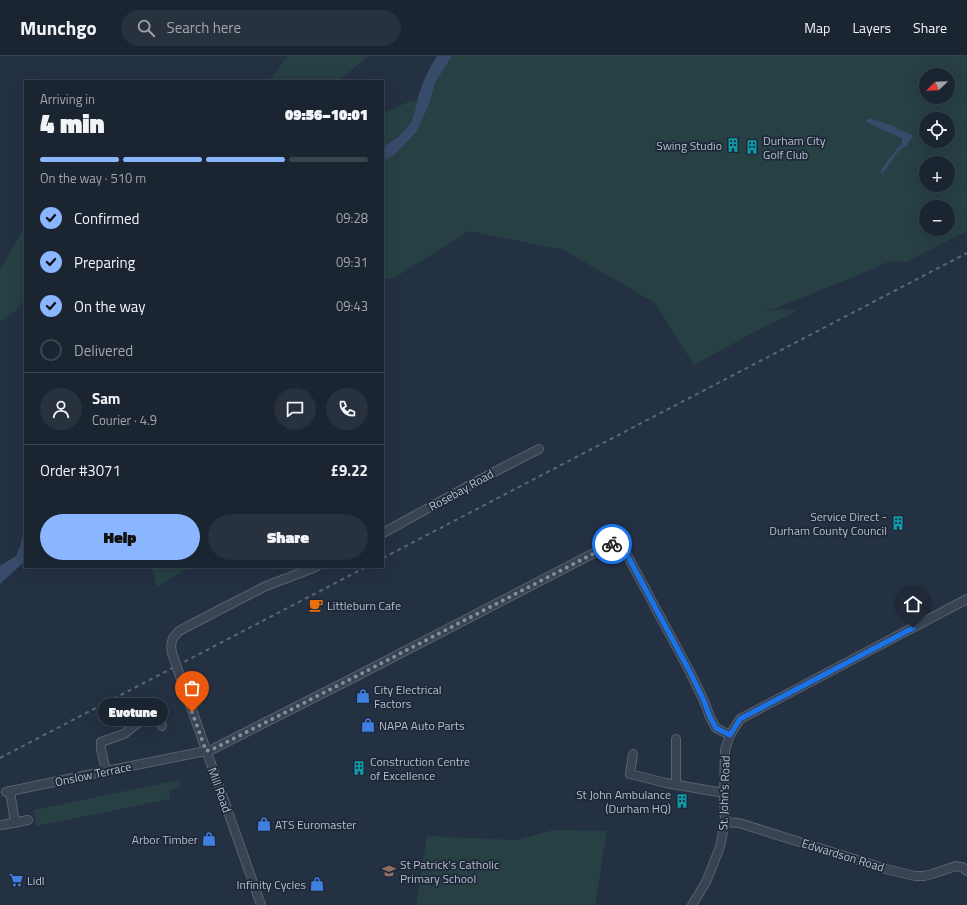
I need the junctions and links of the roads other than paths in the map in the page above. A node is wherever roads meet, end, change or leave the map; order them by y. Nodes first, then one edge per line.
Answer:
1 (539, 449) dead end
2 (384, 532) edge
3 (313, 568) edge
4 (967, 599) edge
5 (154, 703) dead end
6 (157, 716) junction
7 (162, 726) dead end
8 (730, 735) junction
9 (676, 739) dead end
10 (206, 751) junction
11 (633, 754) dead end
12 (106, 771) junction
13 (676, 784) junction
14 (4, 793) edge
15 (724, 793) junction
16 (28, 820) dead end
17 (725, 822) junction
18 (15, 823) junction
19 (2, 825) dead end
20 (964, 869) edge
21 (261, 905) edge
22 (692, 905) edge

1 - 2 street, Rosebay Road
3 - 10 street, Mill Road, bridge
4 - 8 street, St. John's Road
5 - 6 street
6 - 7 street
6 - 12 street
8 - 10 street, Onslow Terrace
8 - 15 street, St. John's Road
9 - 13 street
10 - 12 street, Onslow Terrace
10 - 21 street, Mill Road
11 - 13 street
12 - 14 street, Onslow Terrace
13 - 15 street
14 - 18 street
15 - 17 street, St. John's Road
16 - 18 street
17 - 20 street, Edwardson Road
17 - 22 street, St. John's Road
18 - 19 street

